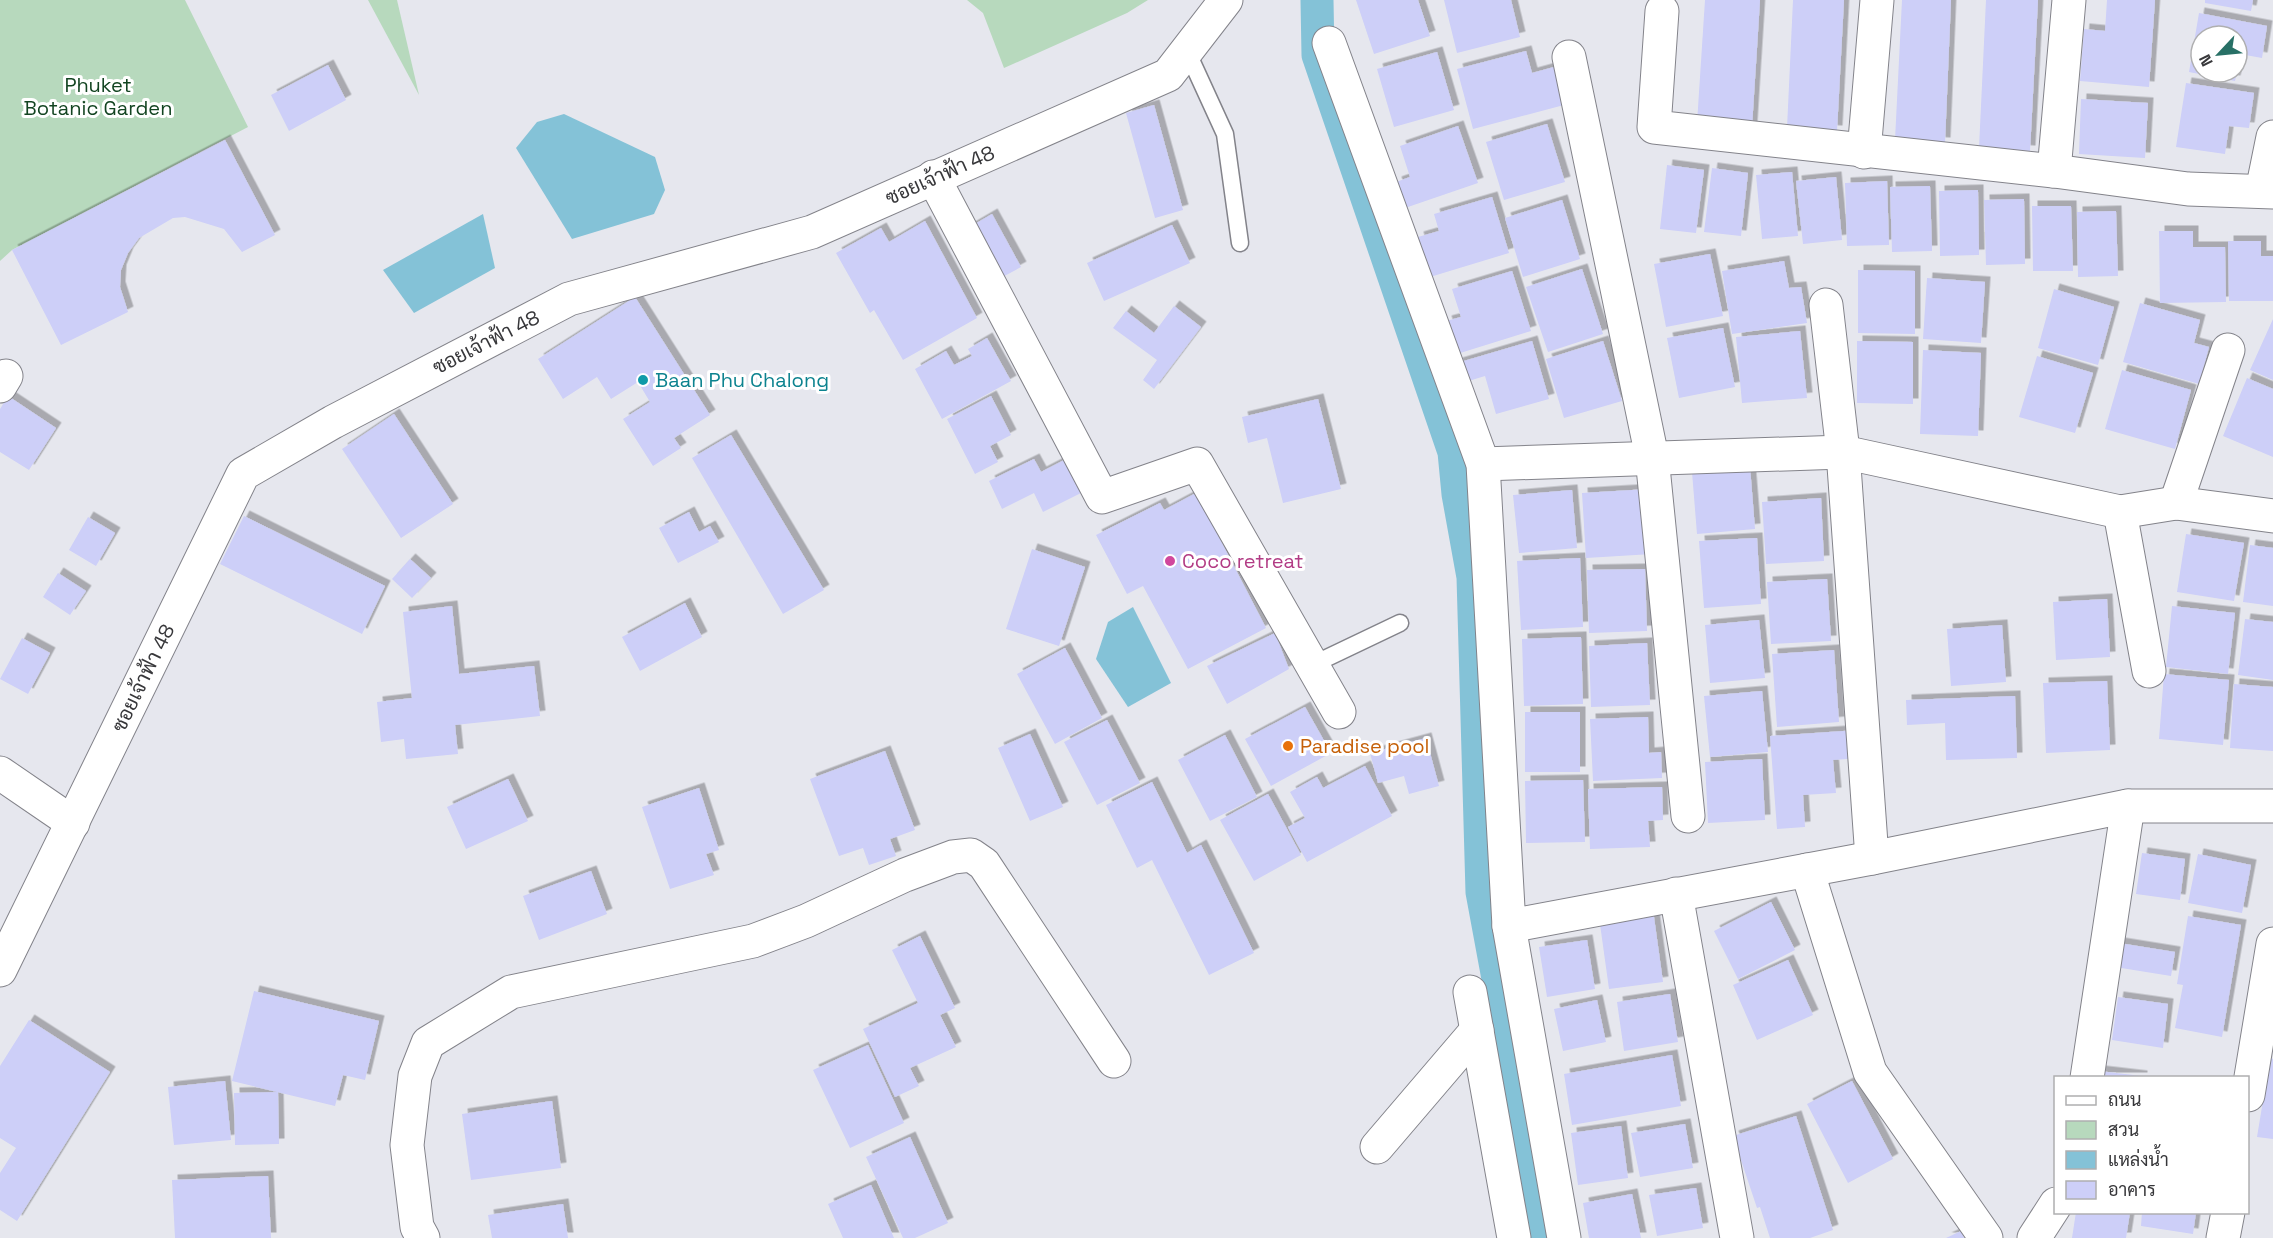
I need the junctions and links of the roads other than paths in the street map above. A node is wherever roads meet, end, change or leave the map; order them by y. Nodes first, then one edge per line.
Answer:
1 (1226, 0) edge
2 (1877, 0) edge
3 (2069, 0) edge
4 (1662, 11) dead end
5 (1329, 43) dead end
6 (1187, 51) junction
7 (1569, 57) dead end
8 (2273, 137) edge
9 (1864, 152) junction
10 (2054, 171) junction
11 (933, 177) junction
12 (2268, 191) edge
13 (1240, 243) dead end
14 (1826, 305) dead end
15 (2228, 350) dead end
16 (1843, 452) junction
17 (1652, 457) junction
18 (1483, 464) junction
19 (2176, 503) junction
20 (2120, 512) junction
21 (2273, 516) edge
22 (1400, 623) dead end
23 (1312, 665) junction
24 (2149, 671) dead end
25 (1339, 712) dead end
26 (0, 773) edge
27 (2128, 806) junction
28 (2273, 806) edge
29 (1689, 816) dead end
30 (73, 823) junction
31 (1872, 858) junction
32 (1807, 870) junction
33 (1676, 894) junction
34 (1509, 926) junction
35 (2273, 944) edge
36 (0, 970) edge
37 (1470, 992) dead end
38 (1477, 1030) junction
39 (1114, 1061) dead end
40 (2087, 1076) edge
41 (2249, 1083) edge
42 (1377, 1147) dead end
43 (2054, 1206) edge
44 (2228, 1214) edge
45 (423, 1238) edge
46 (1514, 1238) edge
47 (1564, 1238) edge
48 (1737, 1238) edge
49 (1986, 1238) edge
50 (2034, 1238) edge
51 (2223, 1238) edge

1 - 6 street, ซอยเจ้าฟ้า 48
2 - 9 street
3 - 10 street
4 - 9 street
5 - 18 street
6 - 11 street, ซอยเจ้าฟ้า 48
6 - 13 lane
7 - 17 street
8 - 12 street
9 - 10 street
10 - 12 street
11 - 23 street
11 - 30 street, ซอยเจ้าฟ้า 48
14 - 16 street
15 - 19 street
16 - 17 street
16 - 20 street
16 - 31 street
17 - 18 street
17 - 29 street
18 - 34 street
19 - 20 street
19 - 21 street
20 - 24 street
22 - 23 lane
23 - 25 street
26 - 30 street
27 - 28 street
27 - 31 street
27 - 40 street
30 - 36 street, ซอยเจ้าฟ้า 48
31 - 32 street
32 - 33 street
32 - 49 street
33 - 34 street
33 - 48 street
34 - 47 street
35 - 41 street
37 - 38 street
38 - 42 street
38 - 46 street
39 - 45 street
43 - 50 street
44 - 51 street

